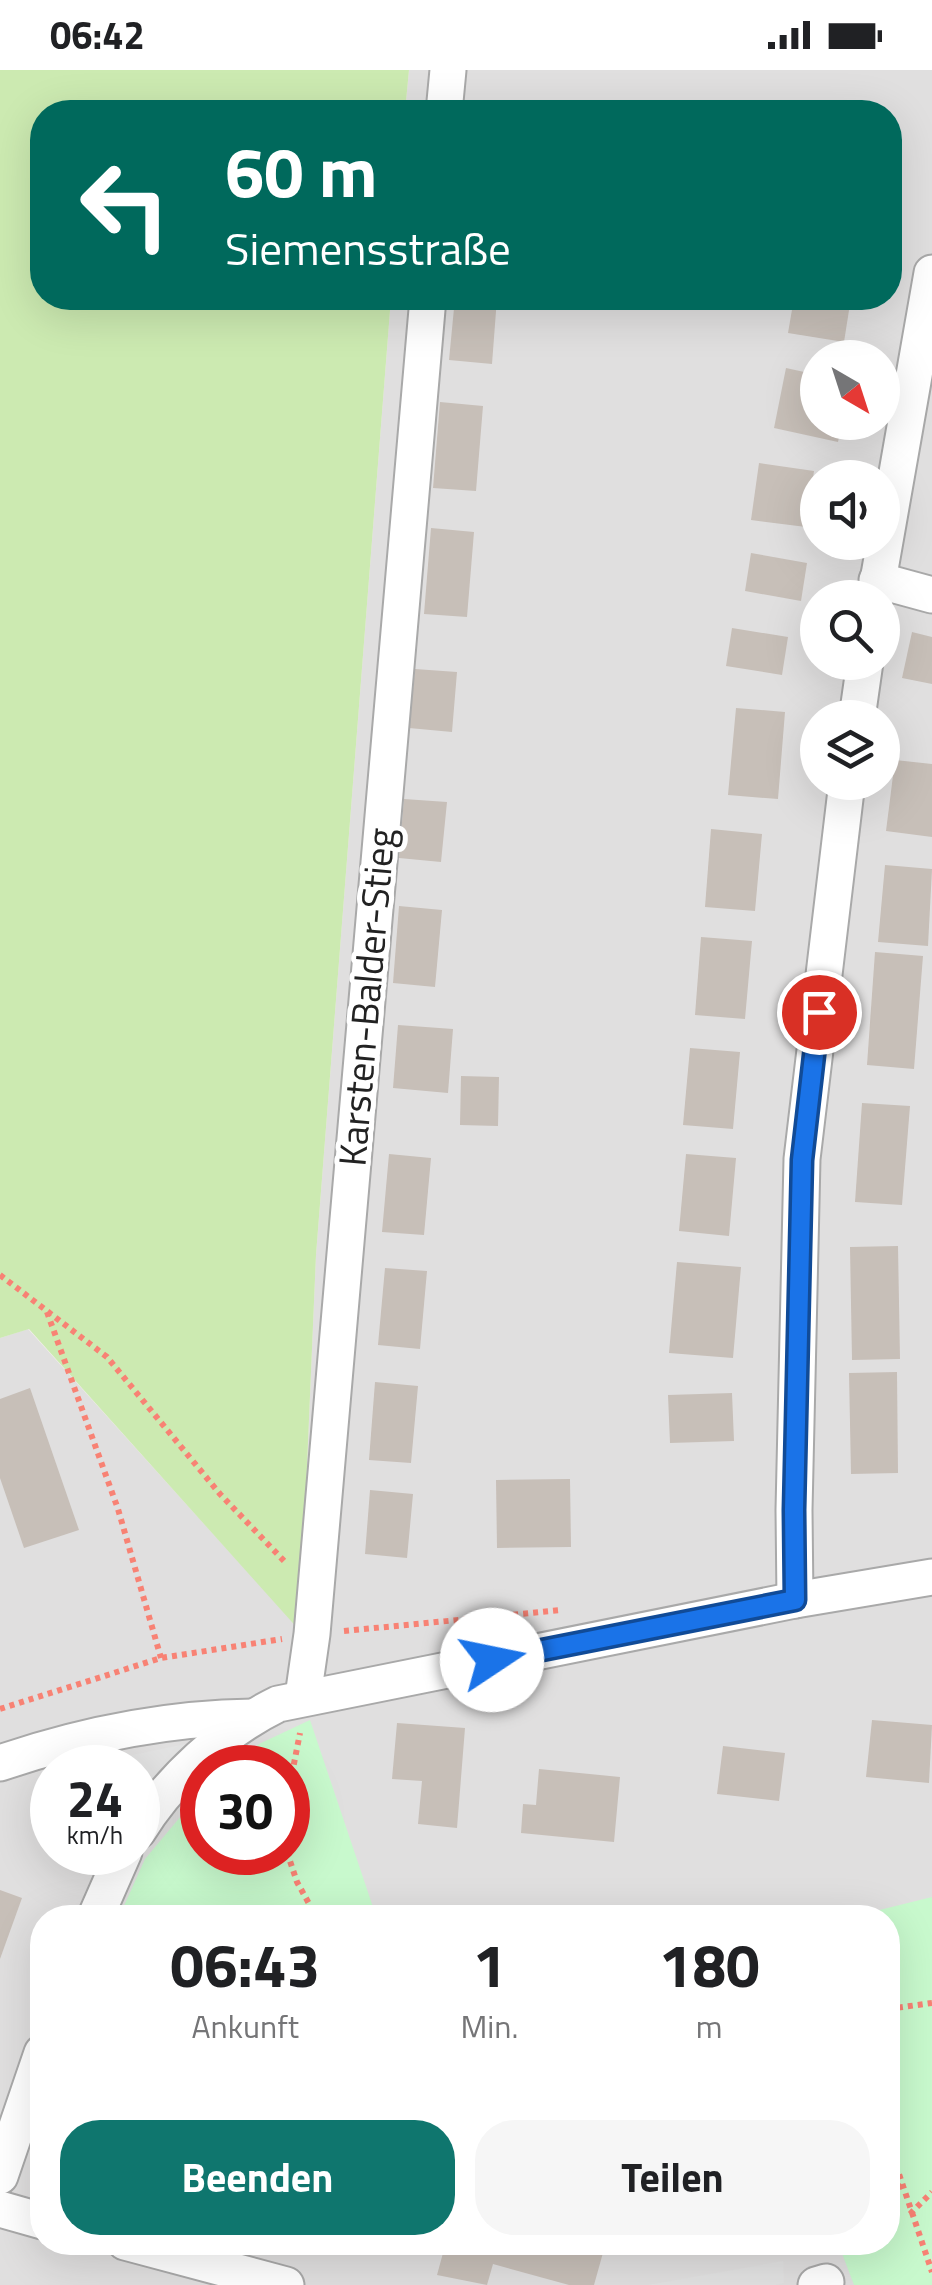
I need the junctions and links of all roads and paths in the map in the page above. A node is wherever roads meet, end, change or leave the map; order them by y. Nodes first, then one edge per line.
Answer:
1 (448, 70) edge
2 (445, 100) edge
3 (932, 273) edge
4 (427, 310) edge
5 (878, 580) edge
6 (900, 592) edge
7 (932, 595) edge
8 (845, 800) edge
9 (0, 1275) edge
10 (47, 1311) junction
11 (290, 1570) dead end
12 (932, 1577) edge
13 (795, 1600) junction
14 (312, 1634) junction
15 (161, 1658) junction
16 (303, 1697) junction
17 (0, 1709) edge
18 (253, 1717) junction
19 (298, 1745) edge
20 (0, 1763) edge
21 (160, 1803) edge
22 (114, 1875) edge
23 (295, 1875) edge
24 (101, 1905) edge
25 (310, 1905) edge
26 (932, 2003) edge
27 (900, 2007) edge
28 (30, 2088) edge
29 (0, 2176) edge
30 (900, 2178) edge
31 (902, 2186) joint
32 (932, 2192) edge
33 (0, 2210) edge
34 (910, 2214) junction
35 (30, 2218) edge
36 (174, 2255) edge
37 (932, 2272) edge
38 (286, 2285) edge

1 - 2 street
3 - 5 street
4 - 14 street, Karsten-Balder-Stieg
6 - 7 street
8 - 13 street
9 - 10 path
10 - 11 path
10 - 15 path
12 - 13 street
13 - 16 street
14 - 15 path
14 - 16 street, Karsten-Balder-Stieg
15 - 17 path
16 - 18 street
16 - 19 path
18 - 20 street
18 - 21 street
22 - 24 street
23 - 25 path
26 - 27 path
28 - 29 street
30 - 31 path
31 - 34 path
32 - 34 path
33 - 35 street
34 - 37 path
36 - 38 street

